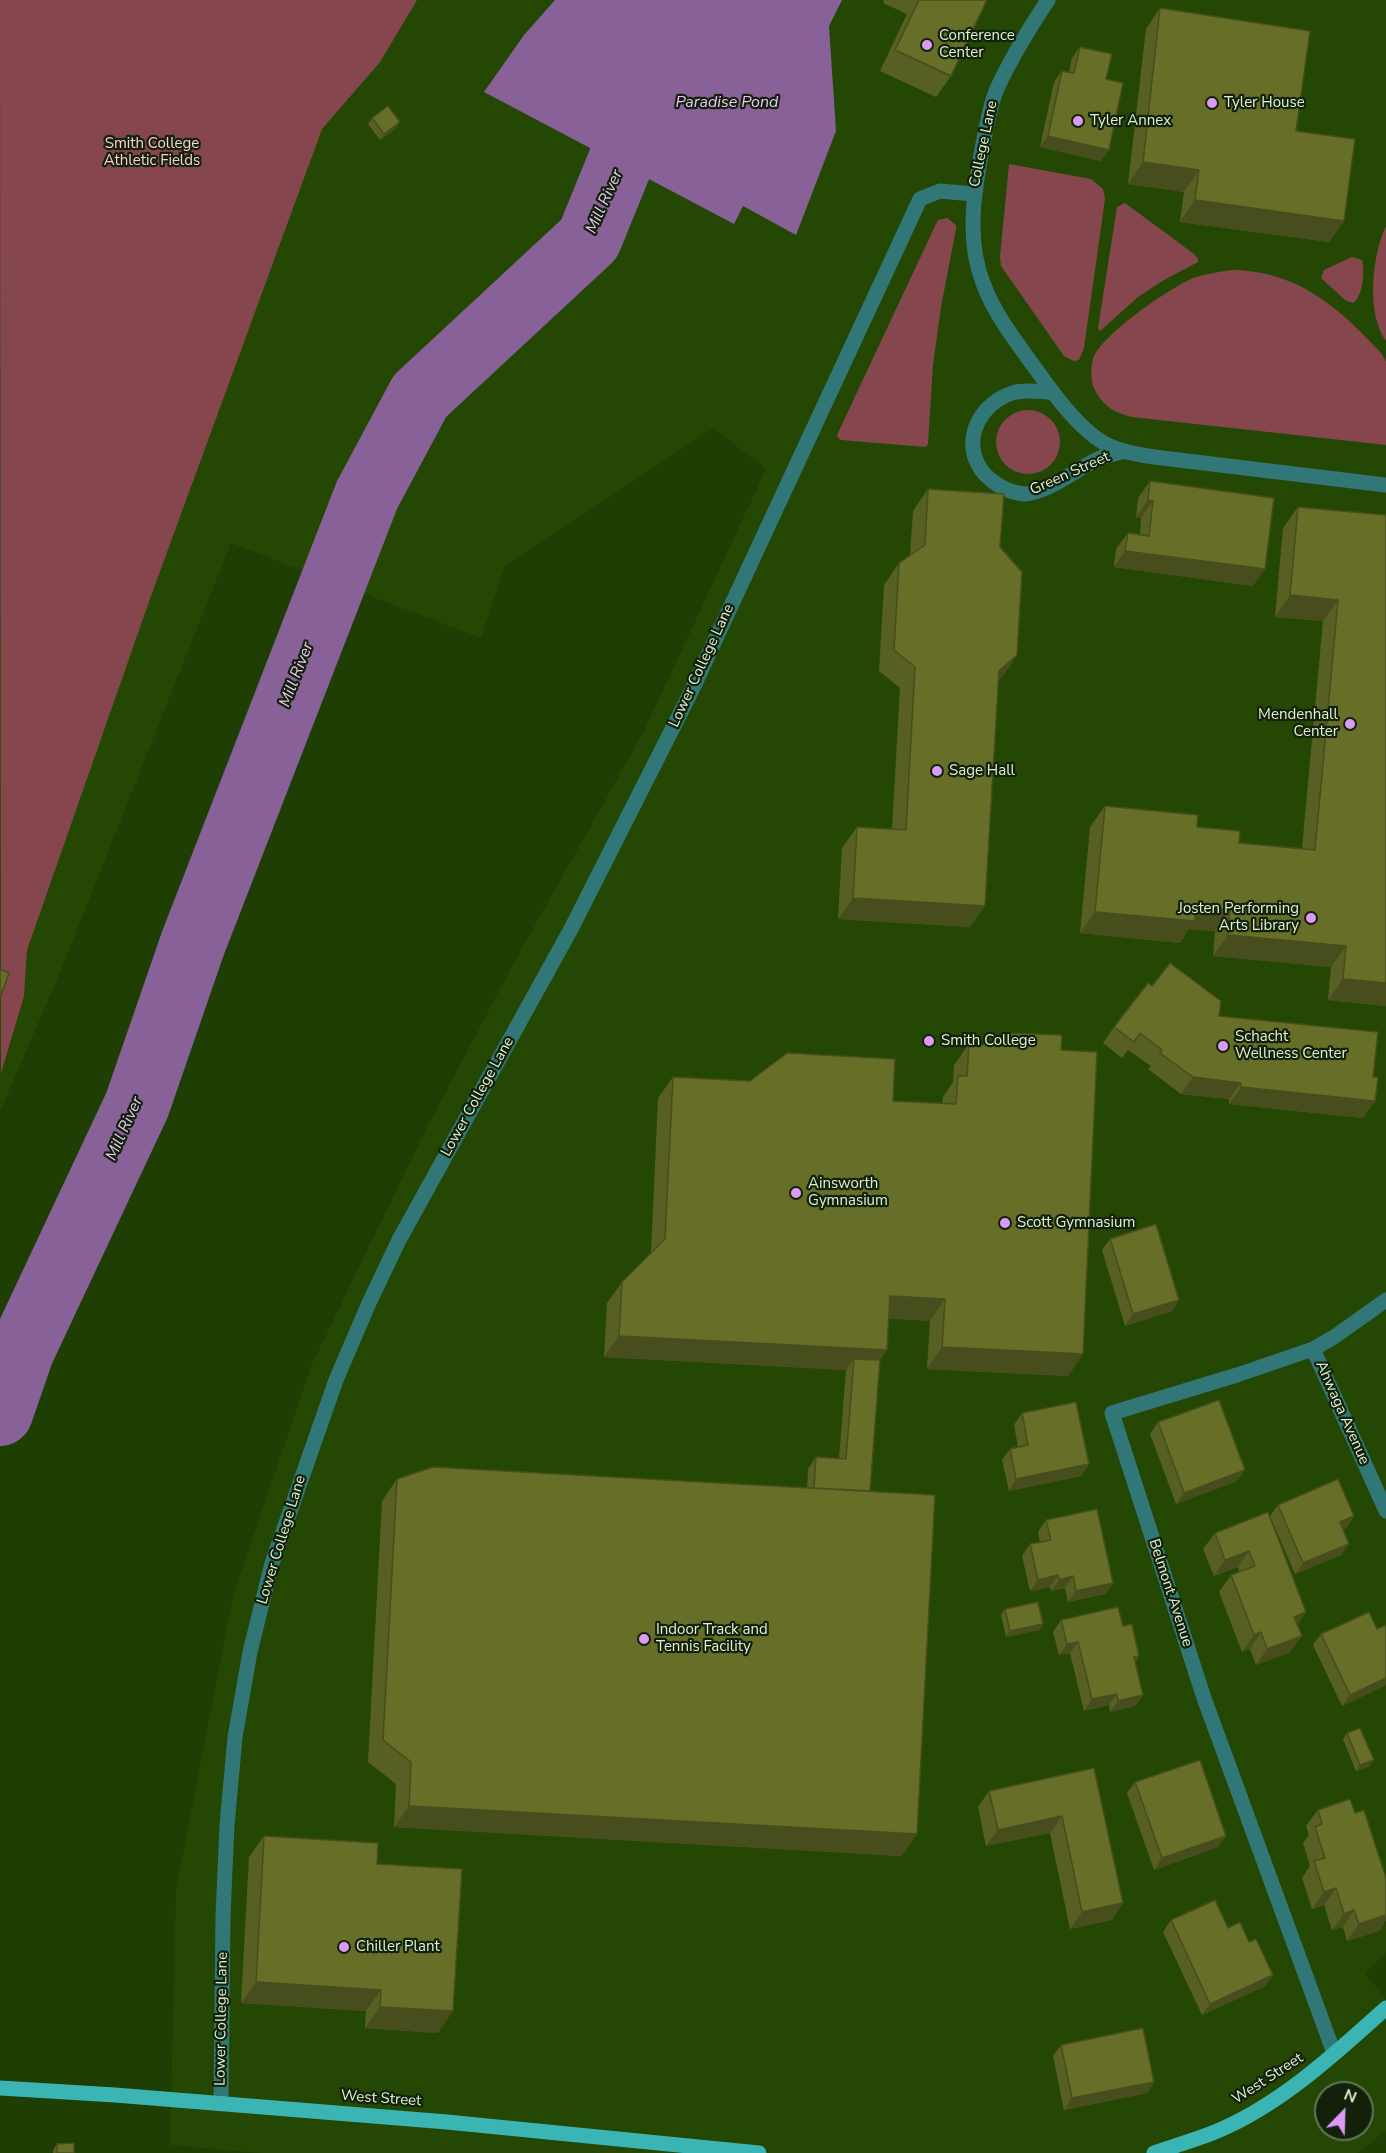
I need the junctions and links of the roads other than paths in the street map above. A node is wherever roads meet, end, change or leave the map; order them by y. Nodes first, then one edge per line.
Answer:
1 (1048, 0) edge
2 (973, 194) junction
3 (1053, 392) junction
4 (1125, 451) junction
5 (1386, 485) edge
6 (1386, 1300) edge
7 (1313, 1349) junction
8 (1386, 1511) edge
9 (1386, 2008) edge
10 (1334, 2053) junction
11 (0, 2088) edge
12 (221, 2104) junction
13 (759, 2153) edge
14 (1154, 2153) edge

1 - 2 street, College Lane
2 - 3 street, Green Street
2 - 12 street, Lower College Lane
3 - 4 street, Green Street
3 - 4 street, Green Street
4 - 5 street, Green Street
6 - 7 street, Belmont Avenue
7 - 8 street, Ahwaga Avenue
7 - 10 street, Belmont Avenue
9 - 10 main road, West Street
10 - 14 main road, West Street
11 - 12 main road, West Street
12 - 13 main road, West Street

